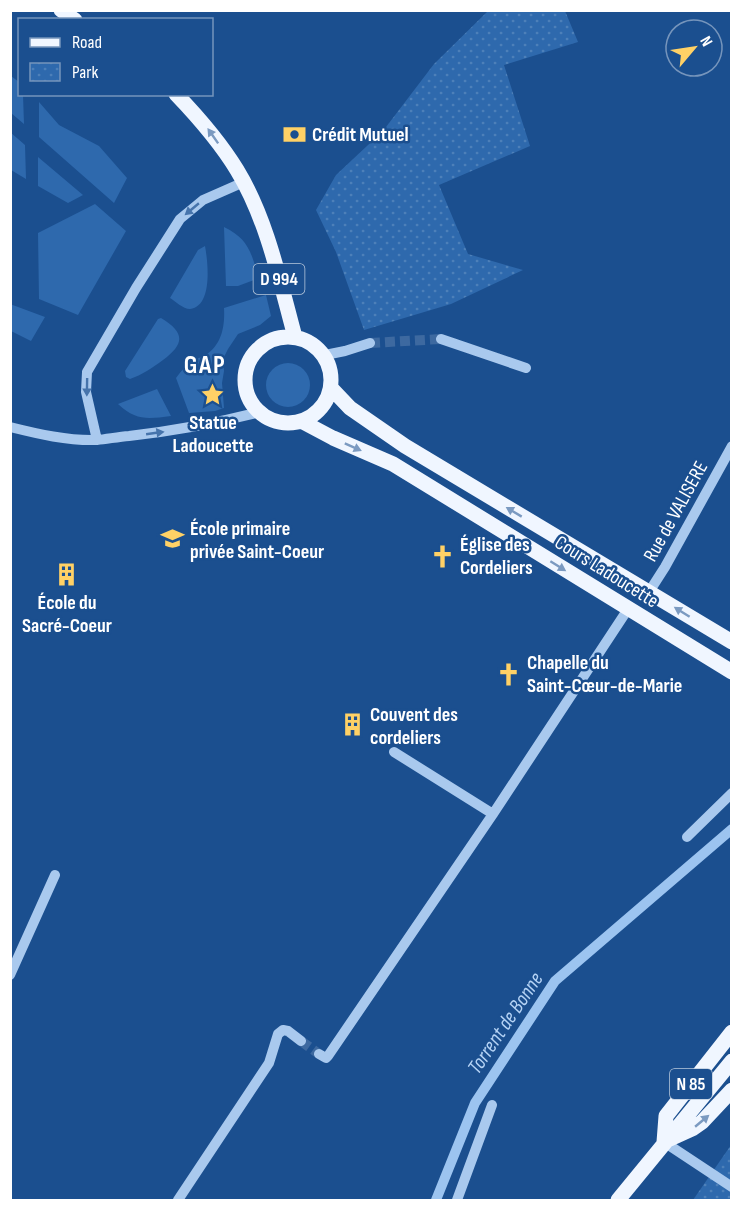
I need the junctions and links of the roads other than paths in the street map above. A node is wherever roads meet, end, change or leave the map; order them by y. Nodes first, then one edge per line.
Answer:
1 (178, 96) edge
2 (244, 182) junction
3 (295, 337) junction
4 (441, 339) tunnel mouth
5 (370, 343) tunnel mouth
6 (325, 356) junction
7 (526, 368) dead end
8 (331, 388) junction
9 (260, 412) junction
10 (301, 421) junction
11 (10, 427) edge
12 (97, 440) junction
13 (732, 446) edge
14 (649, 592) junction
15 (628, 609) junction
16 (732, 642) edge
17 (732, 672) edge
18 (394, 752) dead end
19 (732, 793) edge
20 (494, 814) junction
21 (687, 837) dead end
22 (55, 875) dead end
23 (10, 975) edge
24 (732, 1032) edge
25 (302, 1041) tunnel mouth
26 (319, 1054) dead end
27 (732, 1061) edge
28 (732, 1090) edge
29 (492, 1106) dead end
30 (664, 1142) junction
31 (732, 1187) edge
32 (178, 1200) edge
33 (457, 1200) edge
34 (618, 1200) edge

2 -> 1 main road, D 994
2 - 3 main road, D 994
2 -> 12 street
3 - 6 main road
3 - 9 main road
4 - 7 street
5 - 6 street
6 - 8 main road
8 - 10 main road
14 -> 8 main road, Cours Ladoucette
9 - 10 main road
12 -> 9 street
10 -> 15 main road, Cours Ladoucette
11 - 12 street
13 - 14 street, Rue de VALISERE
16 -> 14 main road, Cours Ladoucette
15 - 17 main road, Cours Ladoucette
15 - 20 street
18 - 20 street
19 - 21 street
20 - 26 street
22 - 23 street
24 - 30 main road, N 85
25 - 32 street
27 - 30 main road, N 85
30 -> 28 main road
29 - 33 street
30 - 31 street
30 - 34 main road, N 85

